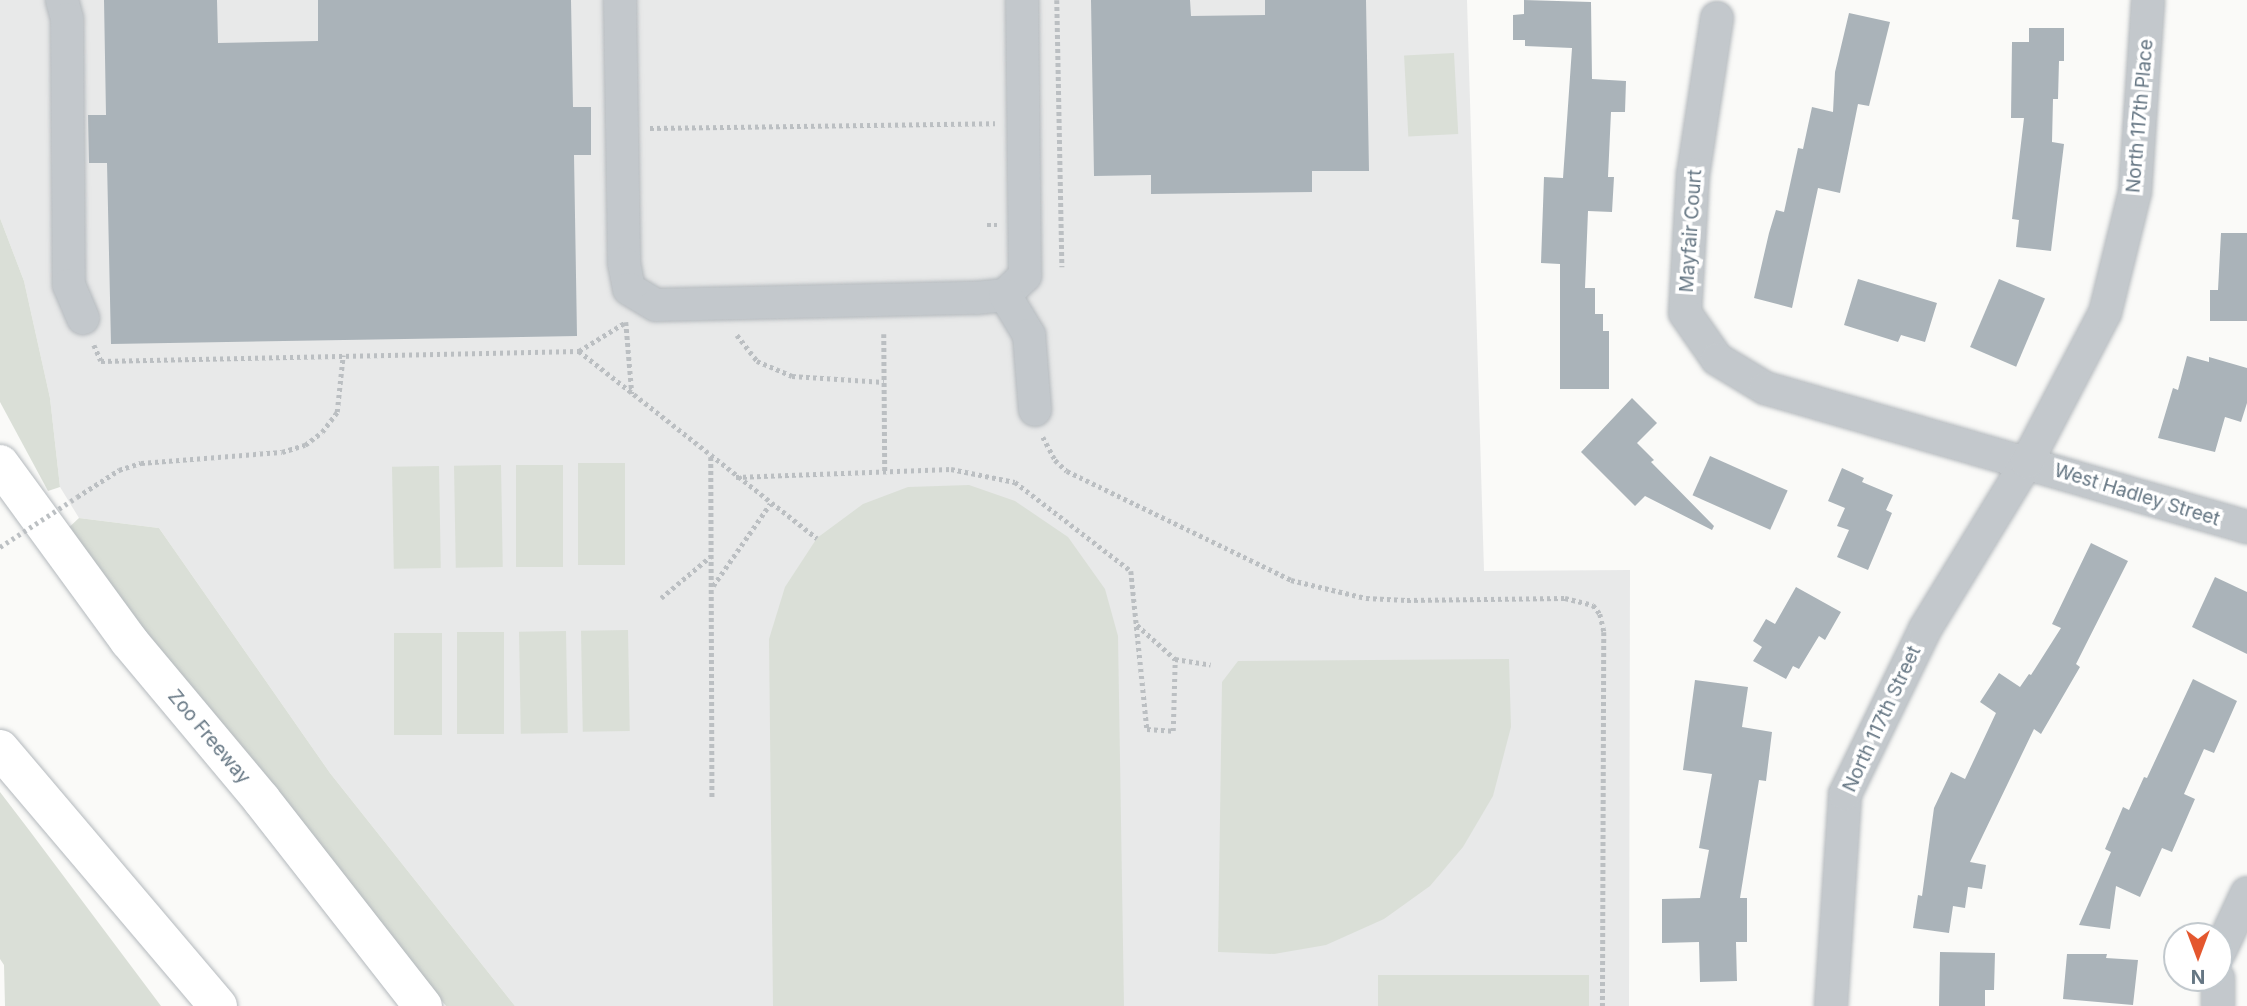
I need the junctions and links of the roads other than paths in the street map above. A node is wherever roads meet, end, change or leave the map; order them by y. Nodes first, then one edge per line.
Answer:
1 (62, 0) edge
2 (620, 0) edge
3 (1021, 0) edge
4 (2148, 0) edge
5 (1717, 18) dead end
6 (1005, 295) junction
7 (83, 318) dead end
8 (1035, 410) road end
9 (2027, 462) junction
10 (0, 464) edge
11 (2247, 527) edge
12 (0, 749) edge
13 (2247, 892) edge
14 (2233, 922) edge
15 (218, 1006) edge
16 (423, 1006) edge
17 (1831, 1006) edge

1 - 7 street
2 - 6 street
3 - 6 street
4 - 9 street, North 117th Place
5 - 9 street, Mayfair Court
6 - 8 street
9 - 11 street, West Hadley Street
9 - 17 street, North 117th Street
10 - 16 highway, Zoo Freeway
12 - 15 highway
13 - 14 street

